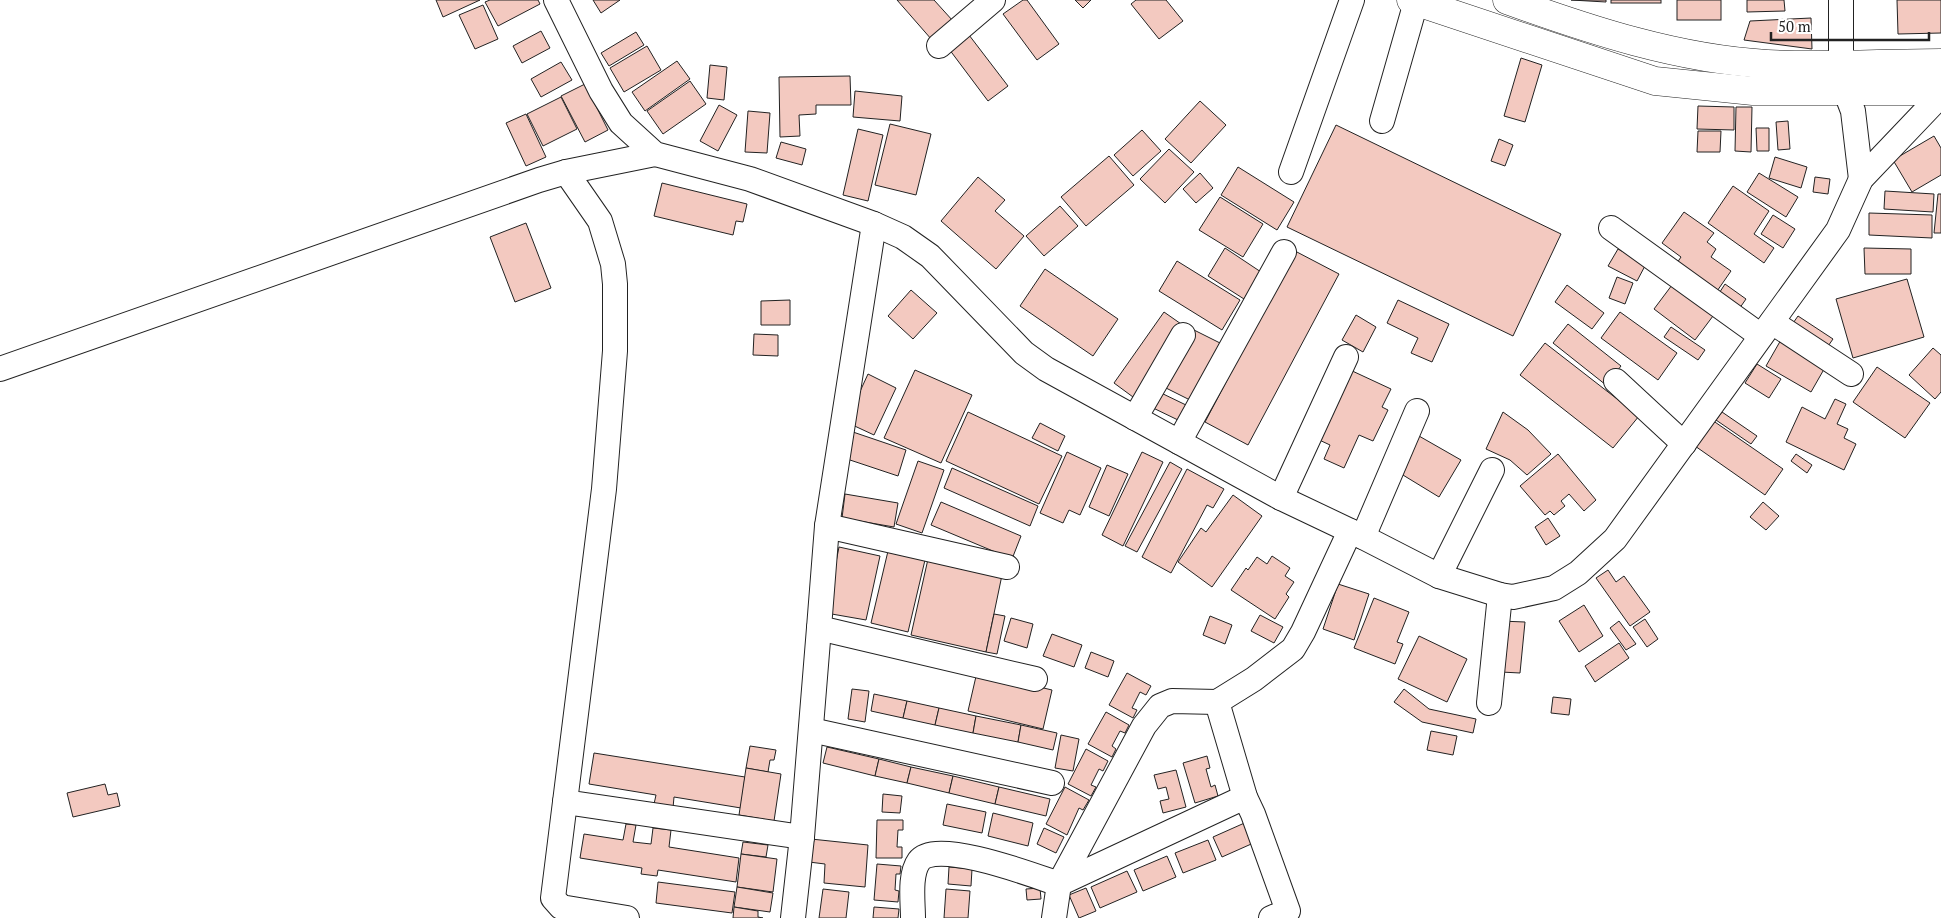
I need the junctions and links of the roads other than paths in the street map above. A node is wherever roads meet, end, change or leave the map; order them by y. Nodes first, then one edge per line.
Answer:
1 (556, 0) edge
2 (993, 0) edge
3 (1352, 0) edge
4 (1507, 0) edge
5 (1841, 0) edge
6 (1414, 1) edge
7 (1549, 8) edge
8 (939, 46) dead end
9 (1691, 54) junction
10 (1941, 63) edge
11 (1843, 77) junction
12 (1691, 86) junction
13 (1941, 93) edge
14 (1382, 121) dead end
15 (655, 154) junction
16 (566, 172) junction
17 (1291, 172) dead end
18 (1861, 179) junction
19 (874, 224) junction
20 (1611, 228) dead end
21 (1284, 252) dead end
22 (1767, 329) junction
23 (1183, 335) dead end
24 (1346, 357) dead end
25 (0, 369) edge
26 (1851, 374) dead end
27 (1616, 380) dead end
28 (1417, 411) dead end
29 (1135, 418) junction
30 (1179, 442) junction
31 (1684, 444) junction
32 (1492, 470) dead end
33 (1281, 498) junction
34 (827, 526) junction
35 (1357, 534) junction
36 (1007, 567) dead end
37 (1439, 576) junction
38 (1500, 595) junction
39 (819, 628) junction
40 (1035, 679) dead end
41 (1217, 702) junction
42 (1489, 703) dead end
43 (811, 730) junction
44 (1052, 783) dead end
45 (1245, 797) junction
46 (565, 802) junction
47 (802, 837) junction
48 (1059, 884) junction
49 (550, 908) edge
50 (1284, 916) edge
51 (627, 918) edge
52 (793, 918) edge
53 (913, 918) edge
54 (1054, 918) edge

1 - 15 street
2 - 8 street
3 - 17 street
4 - 7 highway
5 - 11 street
6 - 12 highway
6 - 14 street
7 - 9 highway
9 - 11 highway
9 - 12 highway
10 - 11 highway
11 - 12 highway
11 - 13 highway
11 - 18 street
13 - 18 street
15 - 16 street
15 - 19 street
16 - 25 street
16 - 46 street
18 - 22 street
19 - 29 street
19 - 34 street
20 - 22 street
21 - 30 street
22 - 26 street
22 - 31 street
23 - 29 street
24 - 33 street
27 - 31 street
28 - 35 street
29 - 30 street
30 - 33 street
31 - 38 street
32 - 37 street
33 - 35 street
34 - 36 street
34 - 39 street
35 - 37 street
35 - 41 street
37 - 38 street
38 - 42 street
39 - 40 street
39 - 43 street
41 - 45 street
41 - 48 street
43 - 44 street
43 - 47 street
45 - 48 street
45 - 50 street
46 - 47 street
46 - 49 street
47 - 52 street
48 - 53 street
48 - 54 street
49 - 51 street

